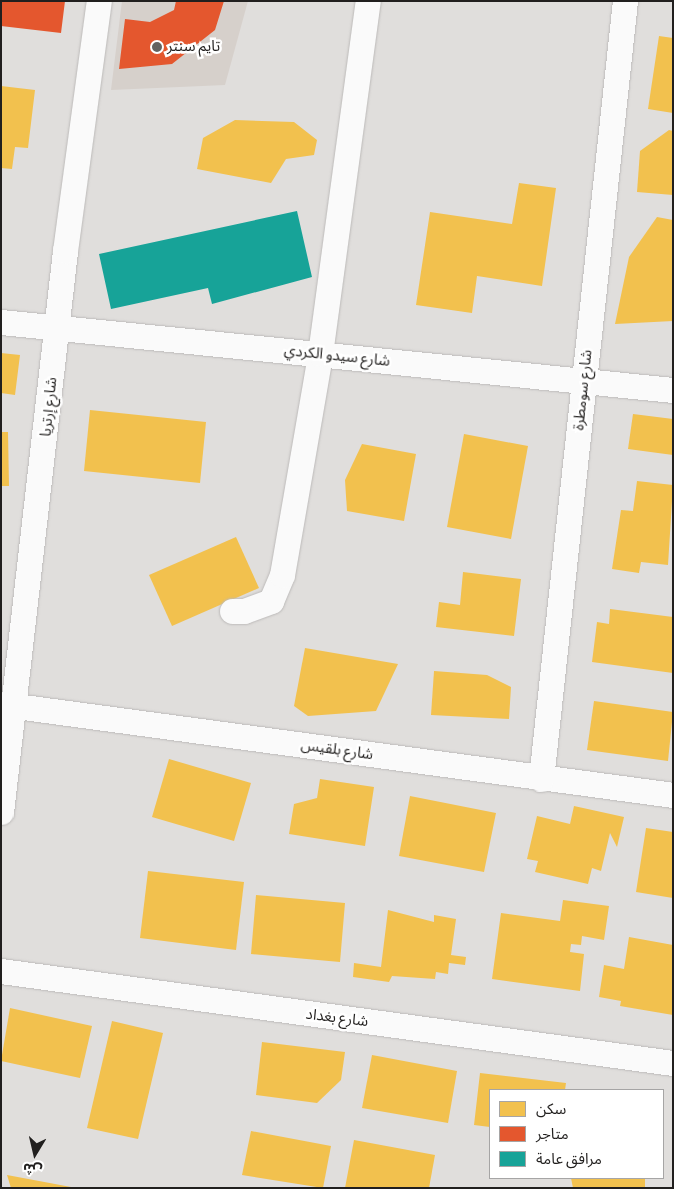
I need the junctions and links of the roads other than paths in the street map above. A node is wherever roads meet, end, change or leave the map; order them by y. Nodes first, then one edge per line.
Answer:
1 (99, 1) edge
2 (368, 1) edge
3 (625, 1) edge
4 (1, 322) edge
5 (58, 327) junction
6 (320, 354) junction
7 (585, 380) junction
8 (673, 390) edge
9 (232, 611) dead end
10 (8, 705) edge
11 (541, 779) junction
12 (673, 795) edge
13 (1, 812) edge
14 (1, 971) edge
15 (673, 1063) edge

1 - 5 street, شارع إرتريا
2 - 6 street
3 - 7 street, شارع سومطرة
4 - 5 street, شارع سيدو الكردي
5 - 6 street, شارع سيدو الكردي
5 - 10 street, شارع إرتريا
6 - 7 street, شارع سيدو الكردي
6 - 9 street
7 - 8 street, شارع سيدو الكردي
7 - 11 street, شارع سومطرة
10 - 11 street, شارع بلقيس
10 - 13 street, شارع إرتريا
11 - 12 street, شارع بلقيس
14 - 15 street, شارع بغداد

